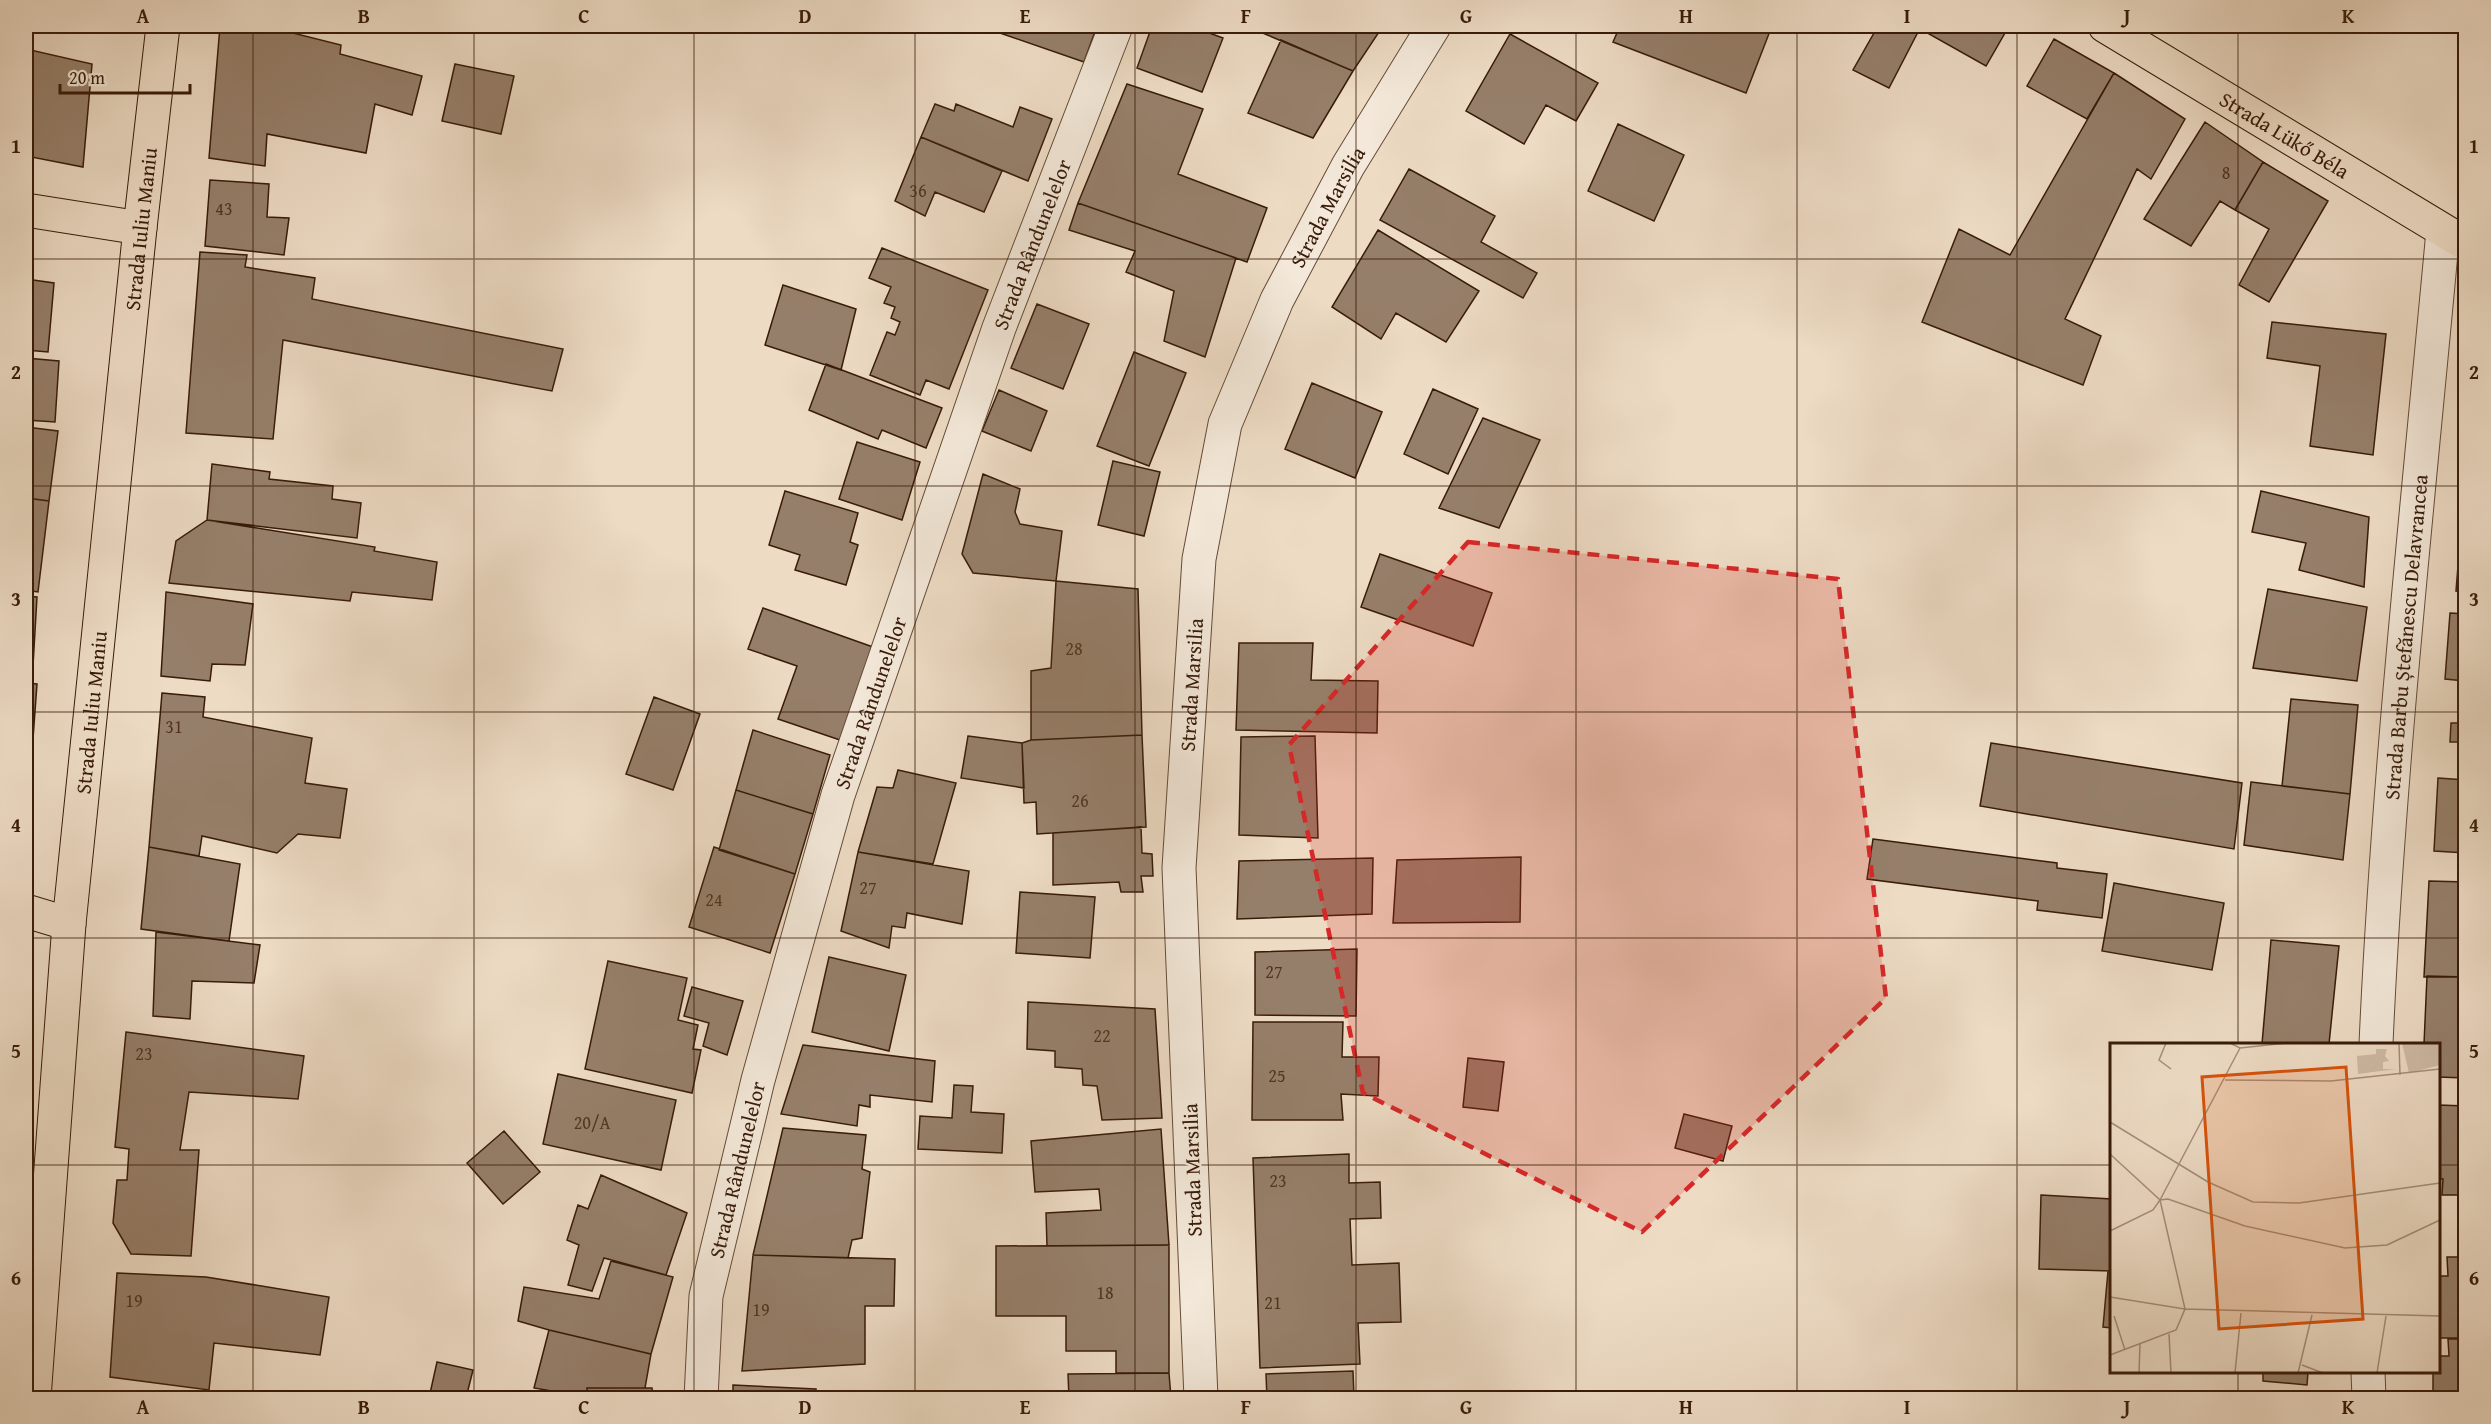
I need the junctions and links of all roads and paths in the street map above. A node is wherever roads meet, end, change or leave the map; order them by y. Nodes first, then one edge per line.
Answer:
1 (163, 26) edge
2 (1116, 26) edge
3 (1434, 26) edge
4 (2105, 26) edge
5 (26, 210) edge
6 (140, 228) junction
7 (2454, 237) edge
8 (26, 911) edge
9 (69, 924) junction
10 (2376, 1043) edge
11 (2368, 1373) edge
12 (34, 1398) edge
13 (701, 1398) edge
14 (1201, 1398) edge
15 (2369, 1398) edge

1 - 6 main road, Strada Iuliu Maniu
2 - 13 street, Strada Rândunelelor
3 - 14 street, Strada Marsilia
4 - 7 main road, Strada Lükő Béla
5 - 6 main road
6 - 9 main road, Strada Iuliu Maniu
7 - 10 street, Strada Barbu Ștefănescu Delavrancea
8 - 9 main road
9 - 12 main road, Strada Iuliu Maniu
11 - 15 street

